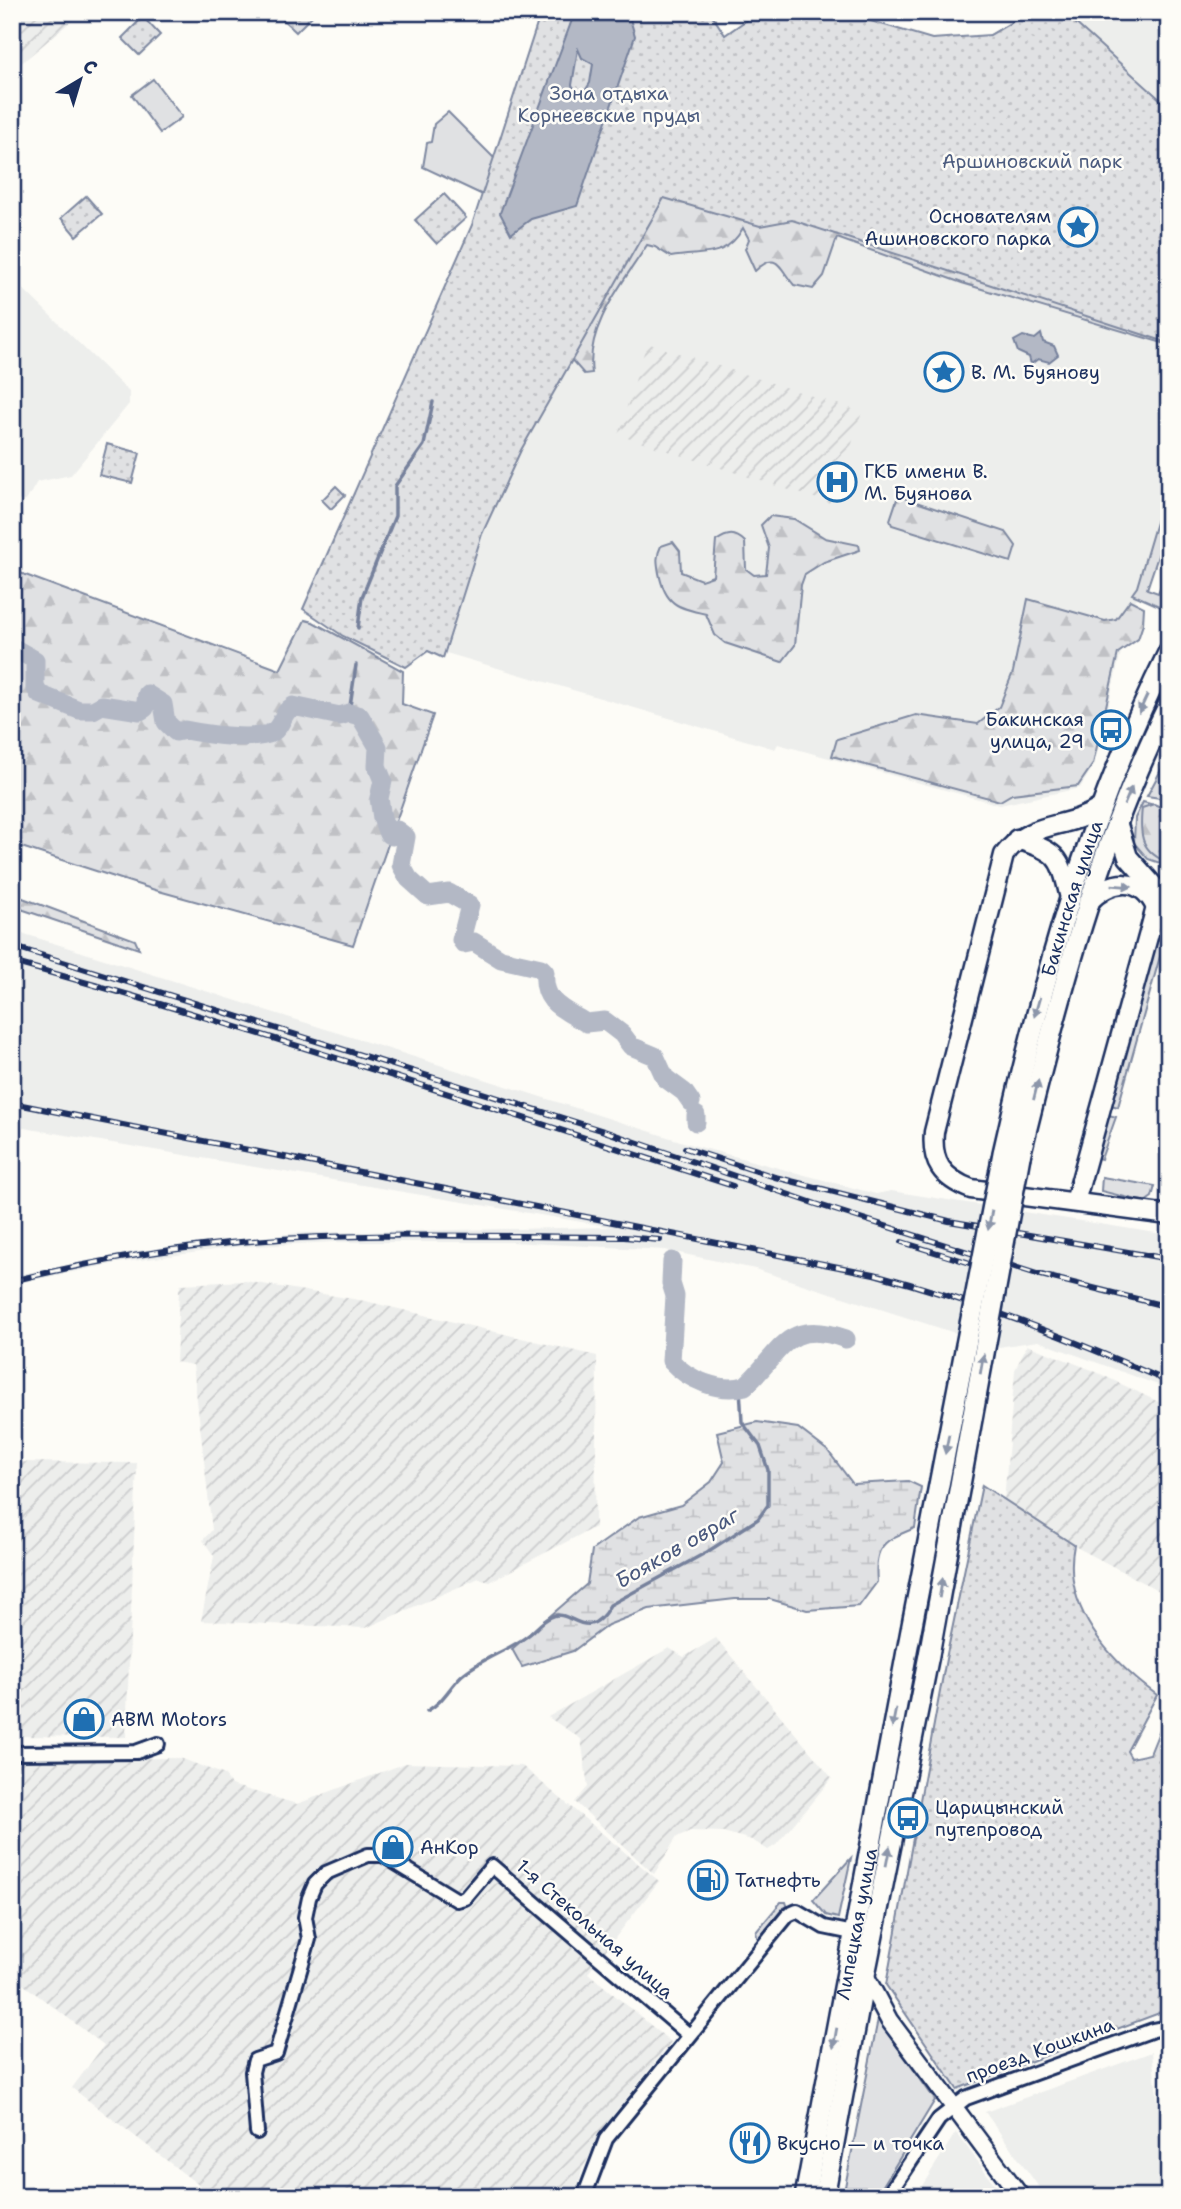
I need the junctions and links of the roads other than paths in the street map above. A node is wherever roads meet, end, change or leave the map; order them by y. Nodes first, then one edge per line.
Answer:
1 (1169, 650) edge
2 (1169, 704) edge
3 (1100, 808) junction
4 (1117, 822) junction
5 (1017, 839) junction
6 (1069, 894) junction
7 (1086, 906) junction
8 (1156, 908) junction
9 (1011, 1155) junction
10 (1074, 1202) junction
11 (1169, 1215) edge
12 (158, 1744) dead end
13 (12, 1753) edge
14 (853, 1933) junction
15 (864, 1975) junction
16 (889, 2020) junction
17 (1169, 2028) edge
18 (854, 2030) junction
19 (689, 2035) junction
20 (952, 2106) junction
21 (257, 2132) dead end
22 (584, 2197) edge
23 (805, 2197) edge
24 (824, 2197) edge
25 (887, 2197) edge
26 (1021, 2197) edge

1 -> 3 main road, Бакинская улица
4 -> 2 main road, Бакинская улица
3 - 5 main road
3 - 6 main road, Бакинская улица
4 - 7 main road, Бакинская улица
4 - 8 main road
5 - 6 main road
5 - 10 main road
6 -> 9 main road, Бакинская улица
7 -> 8 main road
9 -> 7 main road, Бакинская улица
8 - 10 main road
9 -> 14 main road, Липецкая улица, bridge
15 -> 9 main road, Липецкая улица, bridge
10 - 11 main road
12 - 13 street
14 - 19 street
14 -> 23 main road, Липецкая улица
15 - 16 street
15 - 18 main road, Липецкая улица
16 - 18 street
16 - 20 street
17 - 20 street, проезд Кошкина
18 - 24 main road, Липецкая улица
19 - 21 street, 1-я Стекольная улица
19 - 22 street
20 - 25 street, проезд Кошкина
20 - 26 street

